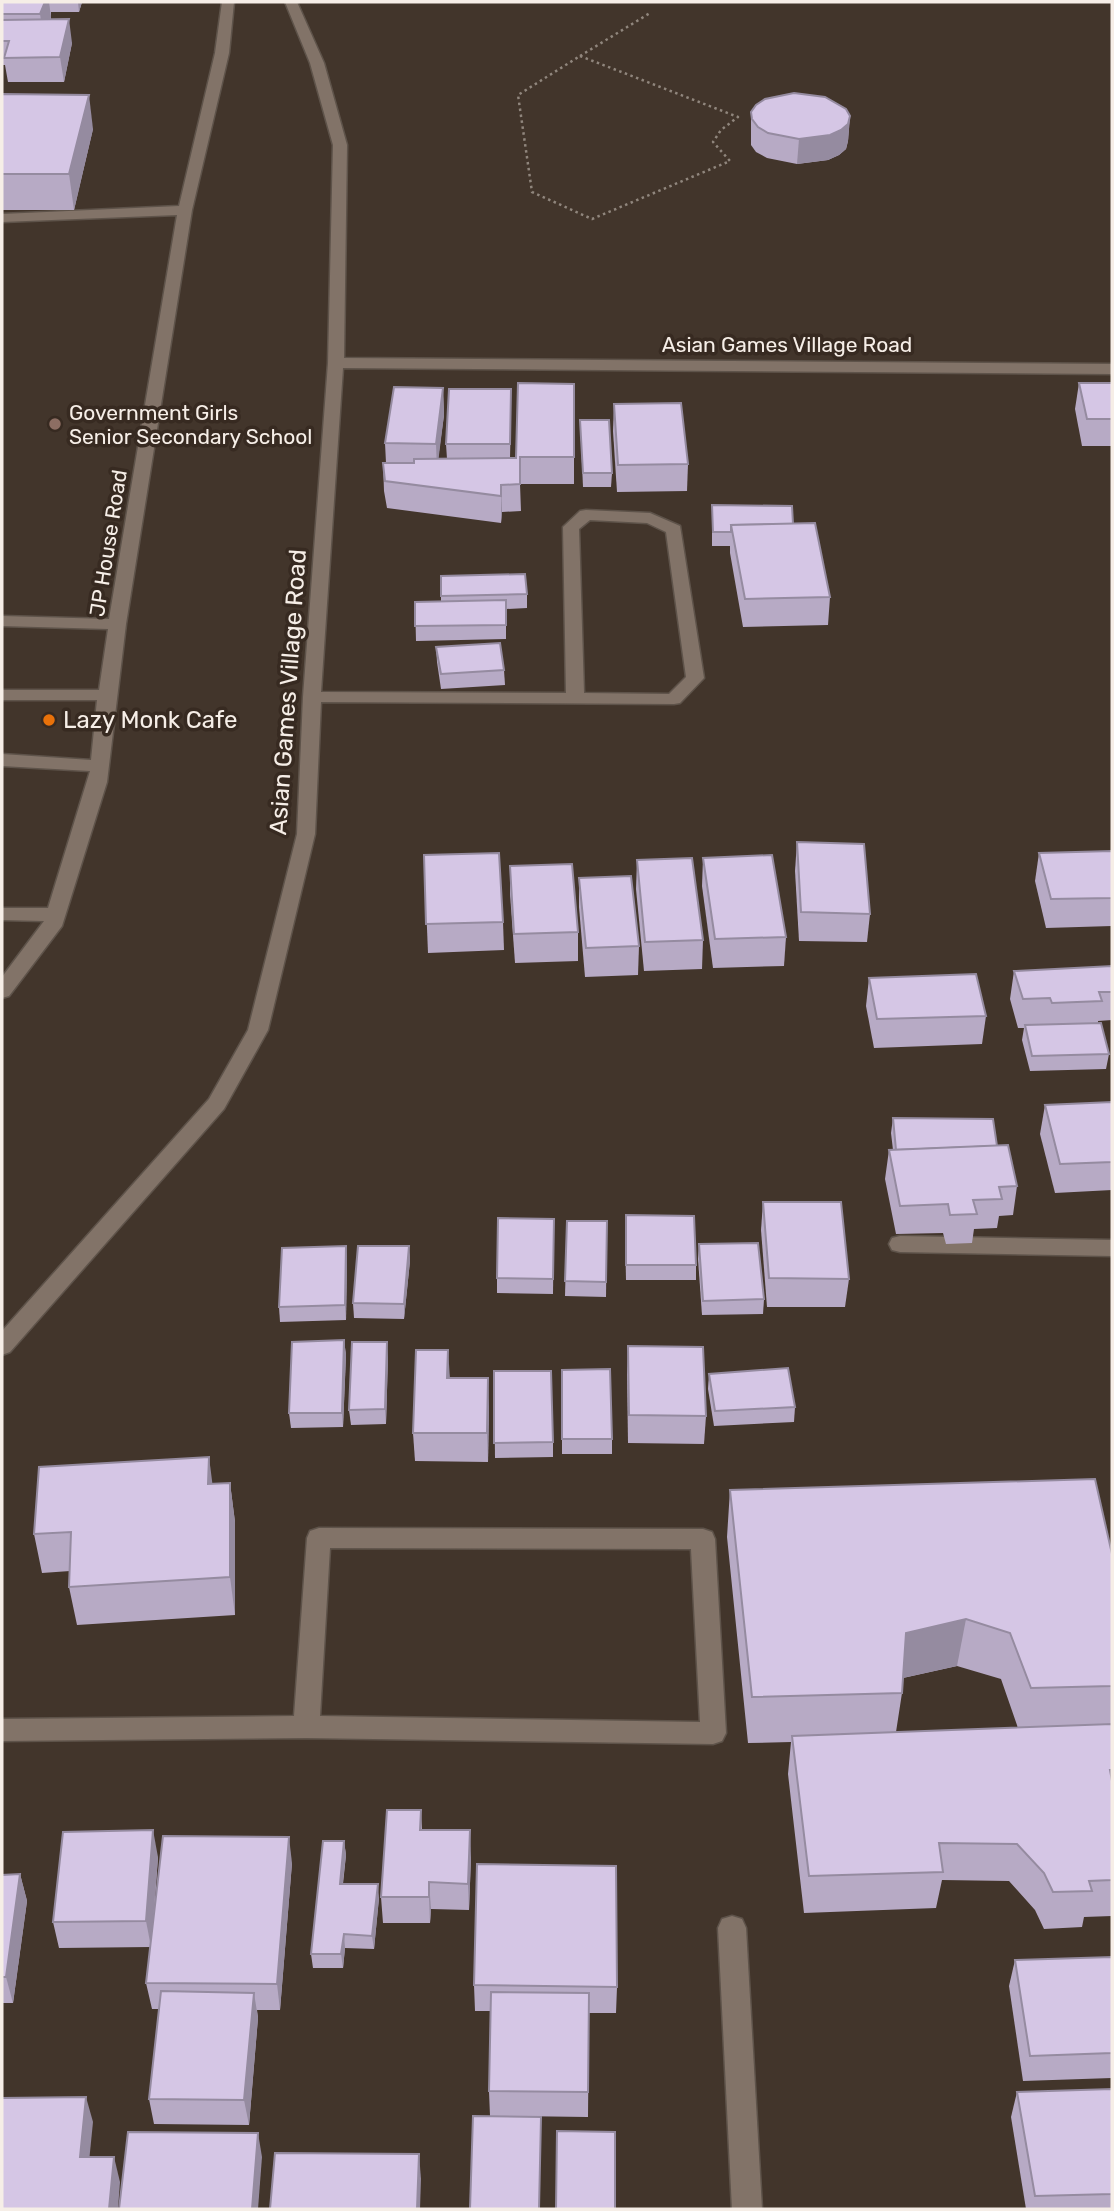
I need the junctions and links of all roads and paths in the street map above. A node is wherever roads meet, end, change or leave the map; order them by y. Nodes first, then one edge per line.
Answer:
1 (228, 2) edge
2 (291, 2) edge
3 (650, 13) dead end
4 (580, 56) junction
5 (185, 210) junction
6 (5, 222) edge
7 (335, 363) junction
8 (1112, 369) edge
9 (2, 621) edge
10 (117, 624) junction
11 (2, 695) edge
12 (107, 695) junction
13 (312, 697) junction
14 (575, 698) junction
15 (2, 760) edge
16 (101, 766) junction
17 (2, 914) edge
18 (56, 915) junction
19 (2, 991) edge
20 (900, 1244) dead end
21 (1112, 1248) edge
22 (2, 1346) edge
23 (306, 1727) junction
24 (2, 1730) edge
25 (732, 1928) dead end
26 (747, 2209) edge

1 - 5 street, JP House Road
2 - 7 street, Asian Games Village Road
3 - 4 path
4 - 4 path
5 - 6 street
5 - 10 street, JP House Road
7 - 8 street, Asian Games Village Road
7 - 13 street, Asian Games Village Road
9 - 10 street
10 - 12 street, JP House Road
11 - 12 street
12 - 16 street, JP House Road
13 - 14 street
13 - 22 street, Asian Games Village Road
14 - 14 street
15 - 16 street
16 - 18 street, JP House Road
17 - 18 street
18 - 19 street, JP House Road
20 - 21 street
23 - 23 street
23 - 24 street
25 - 26 street

